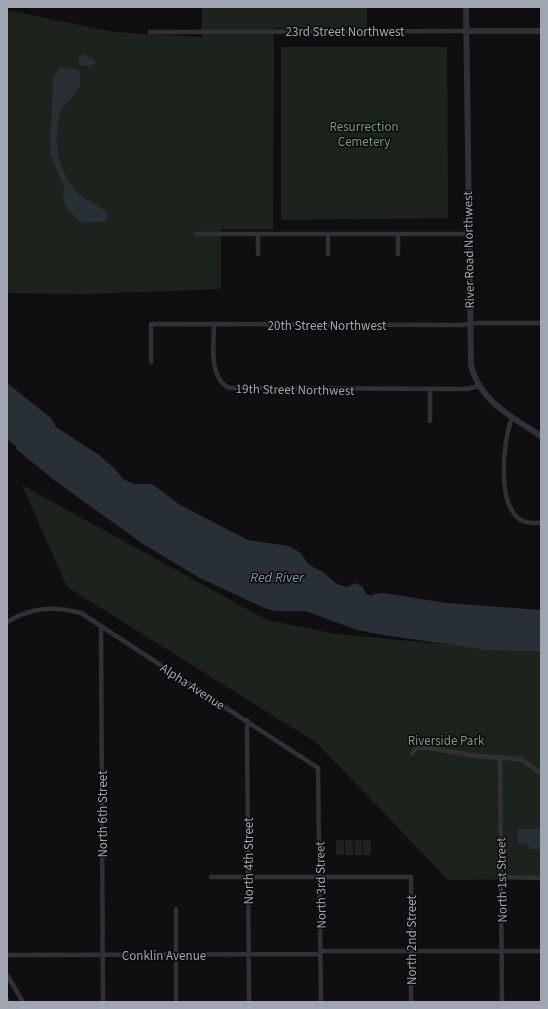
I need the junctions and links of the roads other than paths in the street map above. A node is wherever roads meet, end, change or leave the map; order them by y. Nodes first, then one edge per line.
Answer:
1 (466, 7) edge
2 (466, 31) junction
3 (541, 31) edge
4 (150, 32) dead end
5 (196, 234) dead end
6 (258, 234) junction
7 (328, 234) junction
8 (398, 234) junction
9 (468, 234) junction
10 (258, 254) dead end
11 (328, 254) dead end
12 (398, 254) dead end
13 (541, 323) edge
14 (214, 324) junction
15 (469, 324) junction
16 (151, 362) dead end
17 (478, 386) junction
18 (430, 389) junction
19 (512, 418) junction
20 (430, 421) dead end
21 (541, 436) edge
22 (541, 524) edge
23 (7, 622) edge
24 (100, 627) junction
25 (247, 720) junction
26 (412, 754) dead end
27 (500, 757) junction
28 (318, 768) joint
29 (541, 773) edge
30 (211, 877) dead end
31 (320, 877) junction
32 (501, 877) junction
33 (248, 878) junction
34 (541, 878) edge
35 (176, 910) dead end
36 (411, 951) junction
37 (502, 951) junction
38 (541, 951) edge
39 (320, 953) junction
40 (7, 955) edge
41 (103, 955) junction
42 (176, 955) junction
43 (249, 955) junction
44 (7, 975) edge
45 (23, 1002) edge
46 (103, 1002) edge
47 (176, 1002) edge
48 (249, 1002) edge
49 (321, 1002) edge
50 (411, 1002) edge
51 (502, 1002) edge

1 - 2 street, River Road Northwest
2 - 3 street, 23rd Street Northwest
2 - 4 street, 23rd Street Northwest
2 - 9 street, River Road Northwest
5 - 6 street
6 - 7 street
6 - 10 street
7 - 8 street
7 - 11 street
8 - 9 street
8 - 12 street
9 - 15 street, River Road Northwest
13 - 15 street, 20th Street Northwest
14 - 15 street, 20th Street Northwest
14 - 16 street, 20th Street Northwest
14 - 18 street, 19th Street Northwest
15 - 17 street, River Road Northwest
17 - 18 street, 19th Street Northwest
17 - 19 street, River Road Northwest
18 - 20 street
19 - 21 street, River Road Northwest
19 - 22 street
23 - 24 street, Alpha Avenue
24 - 25 street, Alpha Avenue
24 - 41 street, North 6th Street
25 - 28 street, Alpha Avenue
25 - 33 street, North 4th Street
26 - 27 street
27 - 29 street
27 - 32 street, North 1st Street
28 - 31 street, North 3rd Street
30 - 33 street
31 - 33 street
31 - 36 street, North 2nd Street
31 - 39 street, North 3rd Street
32 - 34 street
32 - 37 street, North 1st Street
33 - 43 street, North 4th Street
35 - 42 street
36 - 37 street, Conklin Avenue
36 - 39 street, Conklin Avenue
36 - 50 street, North 2nd Street
37 - 38 street, Conklin Avenue
37 - 51 street, North 1st Street
39 - 43 street, Conklin Avenue
39 - 49 street, North 3rd Street
40 - 41 street, Conklin Avenue
41 - 42 street, Conklin Avenue
41 - 46 street, North 6th Street
42 - 43 street, Conklin Avenue
42 - 47 street
43 - 48 street, North 4th Street
44 - 45 street

